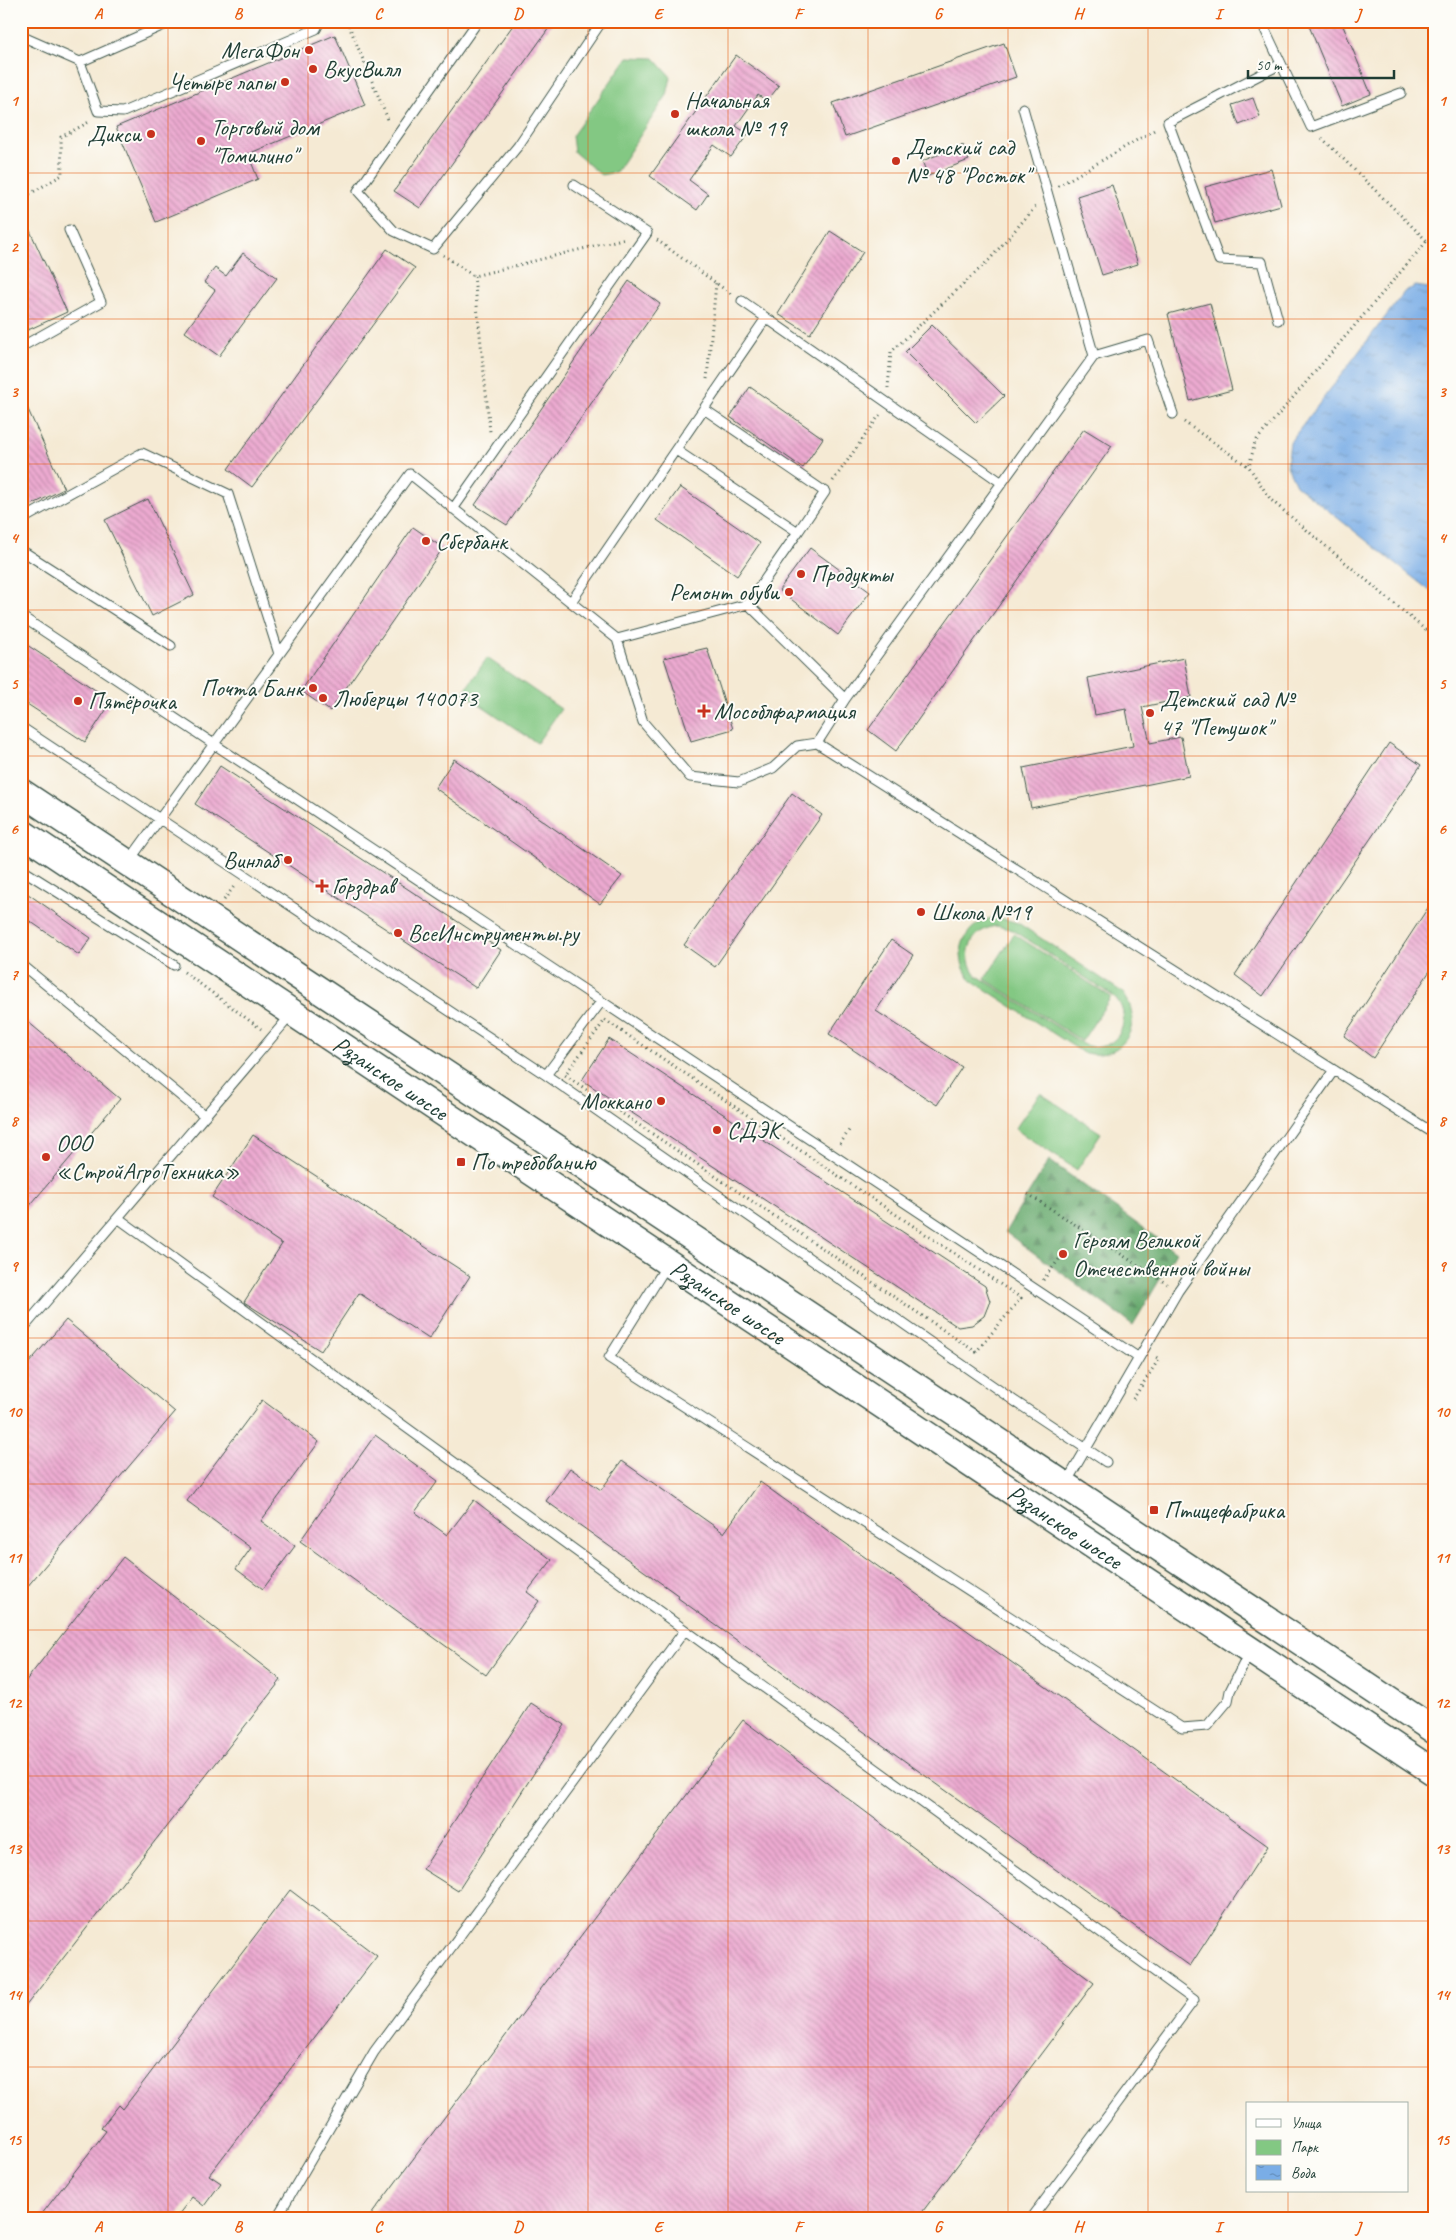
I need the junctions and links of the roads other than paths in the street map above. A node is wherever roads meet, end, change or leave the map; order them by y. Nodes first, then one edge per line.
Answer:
1 (173, 21) edge
2 (320, 21) edge
3 (478, 21) edge
4 (602, 21) edge
5 (1261, 21) edge
6 (21, 36) edge
7 (80, 62) junction
8 (1282, 64) junction
9 (1400, 93) dead end
10 (1023, 108) dead end
11 (574, 185) dead end
12 (69, 230) dead end
13 (742, 301) road end
14 (766, 318) junction
15 (1278, 320) dead end
16 (21, 347) edge
17 (1094, 356) junction
18 (704, 409) junction
19 (1173, 414) road end
20 (676, 450) junction
21 (1002, 483) junction
22 (453, 509) junction
23 (21, 520) edge
24 (798, 532) junction
25 (21, 550) edge
26 (571, 602) junction
27 (748, 604) junction
28 (21, 616) edge
29 (618, 639) junction
30 (171, 646) dead end
31 (279, 654) junction
32 (846, 699) junction
33 (21, 727) edge
34 (214, 743) junction
35 (817, 743) junction
36 (21, 792) edge
37 (159, 819) junction
38 (21, 832) edge
39 (127, 863) junction
40 (21, 869) edge
41 (21, 964) edge
42 (174, 965) dead end
43 (601, 1002) junction
44 (292, 1012) junction
45 (1334, 1070) junction
46 (546, 1075) junction
47 (205, 1116) junction
48 (1435, 1134) edge
49 (118, 1218) junction
50 (668, 1263) junction
51 (21, 1331) edge
52 (1139, 1358) junction
53 (1086, 1447) junction
54 (1106, 1462) dead end
55 (1065, 1484) junction
56 (685, 1630) junction
57 (1250, 1650) junction
58 (1435, 1731) edge
59 (1435, 1773) edge
60 (276, 2219) edge
61 (1031, 2219) edge

1 - 7 lane
2 - 7 lane
3 - 4 lane
5 - 8 lane
6 - 7 lane
8 - 9 lane
8 - 15 lane
10 - 17 lane
11 - 22 lane
12 - 16 lane
13 - 14 lane
14 - 18 lane
14 - 21 lane
17 - 19 lane
17 - 21 lane
18 - 20 lane
18 - 24 lane
20 - 24 lane
20 - 26 lane
21 - 32 lane
22 - 26 lane
22 - 31 lane
23 - 31 lane
24 - 27 lane
25 - 30 lane
26 - 29 lane
27 - 29 lane
27 - 32 lane
28 - 34 lane
29 - 35 lane
31 - 34 lane
32 - 35 lane
33 - 37 lane
34 - 37 lane
34 - 43 lane
35 - 45 lane
36 - 39 main road, Рязанское шоссе
37 - 39 lane
37 - 46 lane
38 - 44 main road, Рязанское шоссе
39 - 55 main road, Рязанское шоссе
40 - 42 lane
41 - 47 lane
43 - 46 lane
43 - 52 lane
44 - 47 lane
44 - 50 main road, Рязанское шоссе
45 - 48 lane
45 - 52 lane
46 - 53 lane
47 - 49 lane
49 - 51 lane
49 - 56 lane
50 - 57 main road, Рязанское шоссе
50 - 57 lane
52 - 53 lane
53 - 54 lane
53 - 55 lane
55 - 58 main road, Рязанское шоссе
56 - 60 lane
56 - 61 lane
57 - 59 main road, Рязанское шоссе

